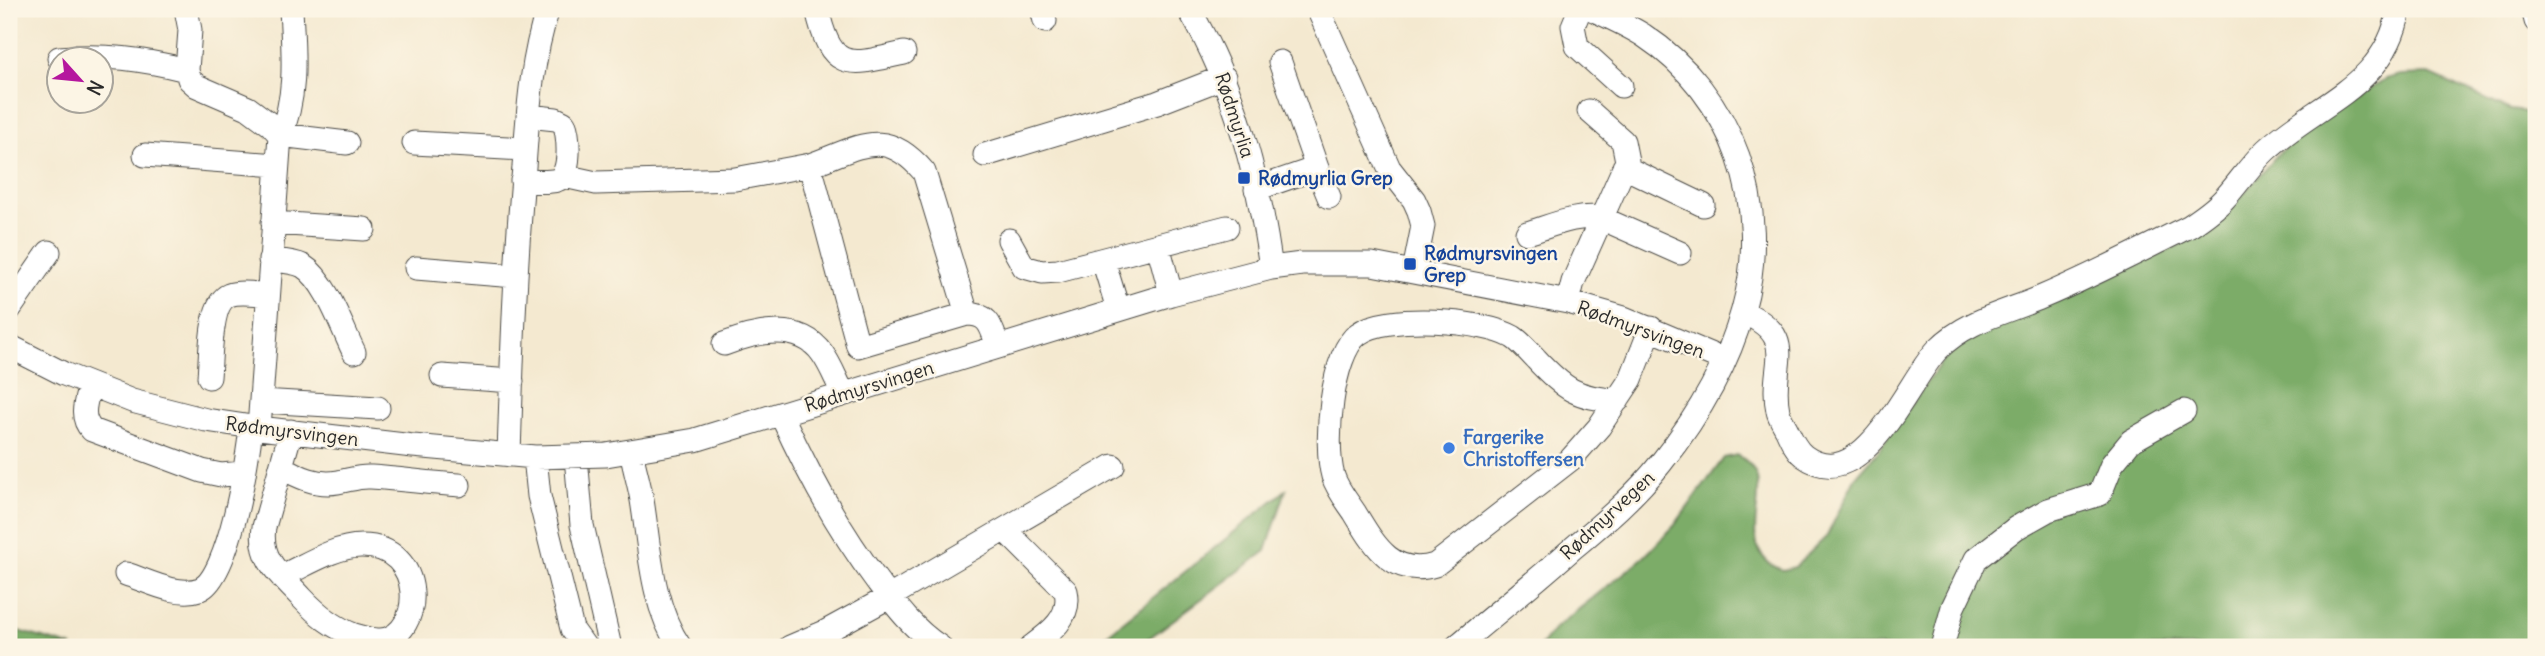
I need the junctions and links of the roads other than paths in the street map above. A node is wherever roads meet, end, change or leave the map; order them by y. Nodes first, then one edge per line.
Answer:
1 (186, 9) edge
2 (291, 9) edge
3 (548, 9) edge
4 (817, 9) edge
5 (1189, 9) edge
6 (1318, 9) edge
7 (1580, 9) edge
8 (1592, 9) edge
9 (2399, 9) edge
10 (2533, 9) edge
11 (2536, 21) edge
12 (904, 53) dead end
13 (116, 56) edge
14 (1280, 62) dead end
15 (187, 70) junction
16 (1224, 77) junction
17 (1621, 86) dead end
18 (1589, 111) dead end
19 (528, 116) junction
20 (280, 135) junction
21 (347, 142) dead end
22 (414, 143) dead end
23 (525, 149) junction
24 (145, 155) dead end
25 (985, 155) dead end
26 (277, 165) junction
27 (810, 165) junction
28 (1624, 167) junction
29 (1317, 168) junction
30 (564, 176) junction
31 (522, 181) junction
32 (1256, 188) junction
33 (1329, 197) dead end
34 (1703, 205) dead end
35 (1601, 218) junction
36 (273, 223) junction
37 (1227, 227) dead end
38 (364, 229) dead end
39 (1527, 233) dead end
40 (1009, 240) dead end
41 (1158, 245) junction
42 (49, 252) dead end
43 (1680, 253) dead end
44 (270, 260) junction
45 (1103, 260) junction
46 (416, 268) dead end
47 (1271, 268) junction
48 (1414, 271) junction
49 (515, 276) junction
50 (1171, 294) junction
51 (268, 295) junction
52 (1568, 302) junction
53 (1118, 309) junction
54 (9, 310) edge
55 (1742, 312) junction
56 (967, 314) junction
57 (1651, 328) junction
58 (724, 344) dead end
59 (9, 346) edge
60 (998, 346) junction
61 (354, 352) dead end
62 (1724, 360) junction
63 (442, 376) dead end
64 (209, 377) dead end
65 (512, 381) junction
66 (90, 385) junction
67 (843, 393) junction
68 (1618, 400) junction
69 (261, 401) junction
70 (378, 408) dead end
71 (2184, 411) dead end
72 (781, 414) junction
73 (255, 428) junction
74 (291, 431) junction
75 (631, 451) junction
76 (509, 456) junction
77 (535, 457) junction
78 (576, 457) junction
79 (1113, 466) dead end
80 (281, 467) junction
81 (243, 474) junction
82 (459, 485) dead end
83 (1005, 530) junction
84 (586, 540) junction
85 (553, 550) junction
86 (126, 574) dead end
87 (282, 576) junction
88 (890, 597) junction
89 (585, 647) edge
90 (610, 647) edge
91 (680, 647) edge
92 (790, 647) edge
93 (940, 647) edge
94 (1031, 647) edge
95 (1456, 647) edge
96 (1942, 647) edge

1 - 15 street
2 - 20 street
3 - 19 street
4 - 12 street
5 - 16 street, Rødmyrlia
6 - 48 street
7 - 17 street
8 - 55 street, Rødmyrvegen
9 - 55 street
10 - 11 street
13 - 15 street
14 - 29 street
15 - 20 street
16 - 25 street
16 - 32 street, Rødmyrlia
18 - 28 street
19 - 23 street
19 - 30 street
20 - 21 street
20 - 26 street
22 - 23 street
23 - 31 street
24 - 26 street
26 - 36 street
27 - 30 street
27 - 56 street
27 - 56 street
28 - 34 street
28 - 35 street
29 - 32 street
29 - 33 street
30 - 31 street
31 - 49 street
32 - 47 street, Rødmyrlia
35 - 39 street
35 - 43 street
35 - 52 street
36 - 38 street
36 - 44 street
37 - 41 street
40 - 45 street
41 - 45 street
41 - 50 street
42 - 54 street
44 - 51 street
44 - 61 street
45 - 53 street
46 - 49 street
47 - 48 street, Rødmyrsvingen
47 - 50 street, Rødmyrsvingen
48 - 52 street, Rødmyrsvingen
49 - 65 street
50 - 53 street, Rødmyrsvingen
51 - 64 street
51 - 69 street
52 - 57 street, Rødmyrsvingen
53 - 60 street, Rødmyrsvingen
55 - 62 street, Rødmyrvegen
56 - 60 street
57 - 62 street, Rødmyrsvingen
57 - 68 street
58 - 67 street
59 - 66 street, Rødmyrsvingen
60 - 67 street, Rødmyrsvingen
62 - 95 street, Rødmyrvegen
63 - 65 street
65 - 76 street
66 - 73 street, Rødmyrsvingen
66 - 81 street
67 - 72 street, Rødmyrsvingen
68 - 68 street
69 - 70 street
69 - 73 street
71 - 96 street
72 - 75 street, Rødmyrsvingen
72 - 88 street
73 - 74 street, Rødmyrsvingen
73 - 81 street
74 - 76 street, Rødmyrsvingen
74 - 80 street
75 - 78 street, Rødmyrsvingen
75 - 91 street
76 - 77 street, Rødmyrsvingen
77 - 78 street, Rødmyrsvingen
77 - 85 street
78 - 84 street
79 - 83 street
80 - 82 street
80 - 87 street
81 - 86 street
83 - 88 street
83 - 94 street
84 - 85 street
84 - 90 street
85 - 89 street
87 - 87 street
88 - 92 street
88 - 93 street

